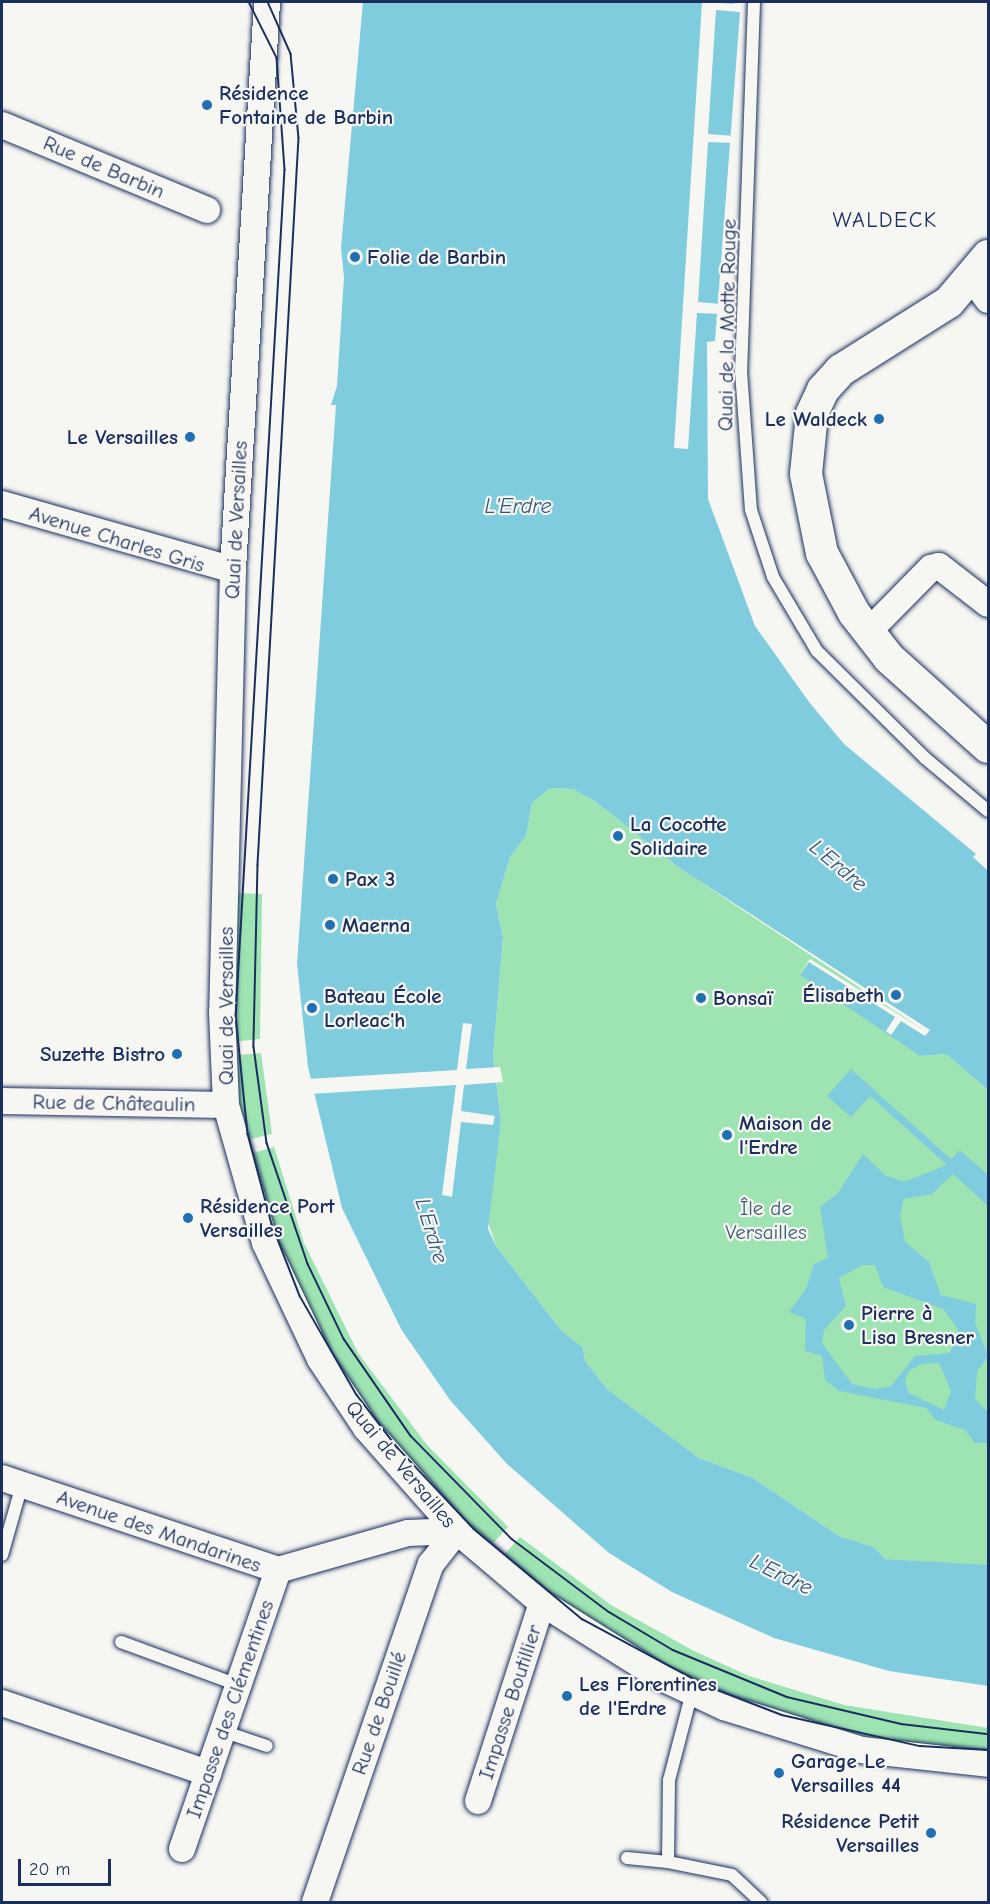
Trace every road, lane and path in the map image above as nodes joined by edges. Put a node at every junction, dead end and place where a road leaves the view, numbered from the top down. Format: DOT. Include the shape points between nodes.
graph roads {
  1 [pos="754,2"];
  2 [pos="265,5"];
  3 [pos="2,125"];
  4 [pos="207,210"];
  5 [pos="983,279"];
  6 [pos="2,504"];
  7 [pos="233,570"];
  8 [pos="988,604"];
  9 [pos="868,632"];
  10 [pos="988,747"];
  11 [pos="988,811"];
  12 [pos="2,1101"];
  13 [pos="226,1104"];
  14 [pos="12,1481"];
  15 [pos="457,1531"];
  16 [pos="2,1555"];
  17 [pos="278,1570"];
  18 [pos="542,1603"];
  19 [pos="121,1642"];
  20 [pos="238,1685"];
  21 [pos="692,1692"];
  22 [pos="2,1703"];
  23 [pos="222,1731"];
  24 [pos="267,1746"];
  25 [pos="988,1764"];
  26 [pos="208,1773"];
  27 [pos="478,1801"];
  28 [pos="182,1849"];
  29 [pos="627,1858"];
  30 [pos="668,1862"];
  31 [pos="315,1902"];
  32 [pos="761,1902"];
  1 -- 11 [label="lane, Quai de la Motte Rouge" via="741,371 751,510 773,577 817,651 925,758"];
  2 -- 7 [label="street, Quai de Versailles"];
  3 -- 4 [label="street, Rue de Barbin"];
  5 -- 9 [label="street" via="841,370 812,414 806,474 822,553"];
  6 -- 7 [label="street, Avenue Charles Gris"];
  7 -- 13 [label="street, Quai de Versailles" via="222,1012"];
  8 -- 9 [label="street" via="939,566 931,568"];
  9 -- 10 [label="street" via="889,658"];
  12 -- 13 [label="street, Rue de Châteaulin"];
  13 -- 15 [label="street, Quai de Versailles" via="265,1243 320,1359 366,1428"];
  14 -- 16 [label="lane"];
  14 -- 17 [label="street, Avenue des Mandarines"];
  15 -- 17 [label="street, Avenue des Mandarines" via="408,1533"];
  15 -- 18 [label="street, Quai de Versailles"];
  15 -- 31 [label="street, Rue de Bouillé" via="430,1564"];
  17 -- 20 [label="street, Impasse des Clémentines"];
  18 -- 21 [label="street, Quai de Versailles"];
  18 -- 27 [label="street, Impasse Boutillier"];
  19 -- 20 [label="lane"];
  20 -- 23 [label="street, Impasse des Clémentines"];
  21 -- 25 [label="street, Quai de Versailles" via="797,1733 862,1750"];
  21 -- 30 [label="lane" via="669,1780"];
  22 -- 26 [label="street"];
  23 -- 24 [label="lane"];
  23 -- 26 [label="street, Impasse des Clémentines"];
  26 -- 28 [label="street, Impasse des Clémentines"];
  29 -- 30 [label="lane"];
  30 -- 32 [label="lane" via="732,1875"];
}
